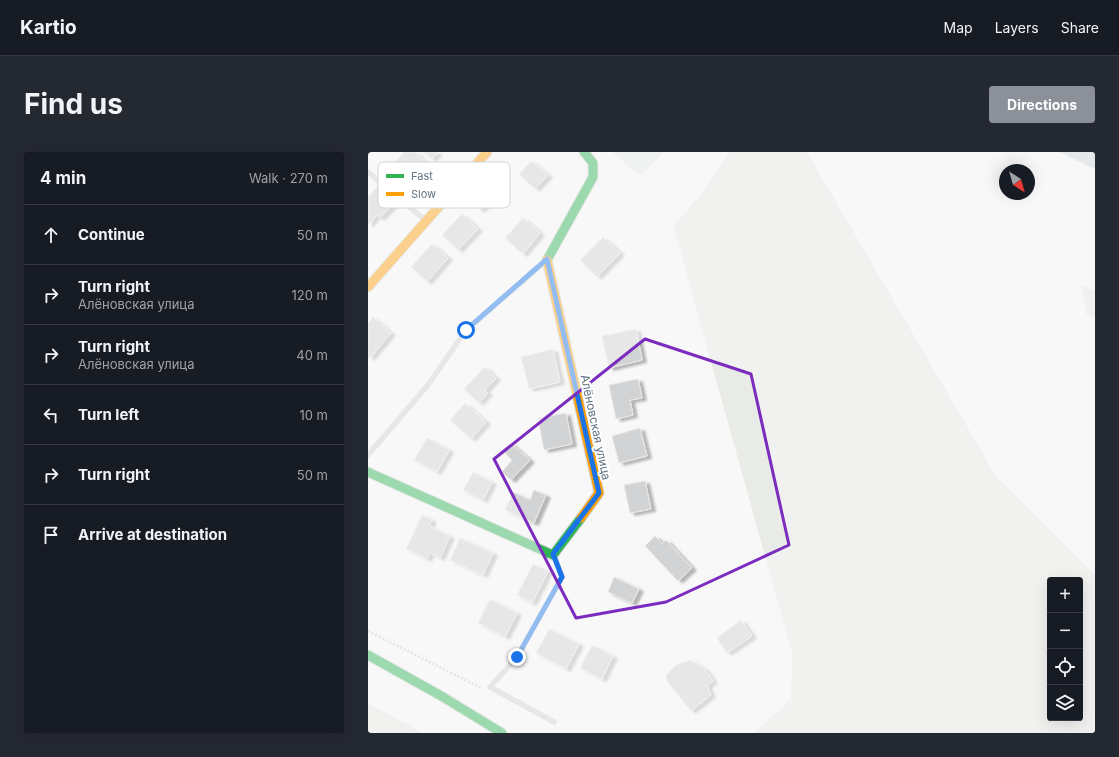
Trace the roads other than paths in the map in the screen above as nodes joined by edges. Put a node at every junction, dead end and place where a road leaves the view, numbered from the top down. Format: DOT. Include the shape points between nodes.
graph roads {
  1 [pos="487,152"];
  2 [pos="584,152"];
  3 [pos="478,162"];
  4 [pos="368,172"];
  5 [pos="378,180"];
  6 [pos="411,208"];
  7 [pos="437,208"];
  8 [pos="426,221"];
  9 [pos="547,259"];
  10 [pos="368,287"];
  11 [pos="368,455"];
  12 [pos="368,472"];
  13 [pos="553,554"];
  14 [pos="368,655"];
  15 [pos="554,722"];
  16 [pos="502,733"];
  1 -- 3 [label="street"];
  2 -- 9 [label="street" via="593,163 593,177"];
  4 -- 5 [label="lane"];
  6 -- 8 [label="lane"];
  7 -- 8 [label="street"];
  8 -- 10 [label="street"];
  9 -- 11 [label="lane" via="466,330 428,385"];
  9 -- 13 [label="street, Алёновская улица" via="599,493"];
  12 -- 13 [label="street"];
  13 -- 15 [label="lane" via="562,577 517,657 490,687"];
  14 -- 16 [label="street"];
}
